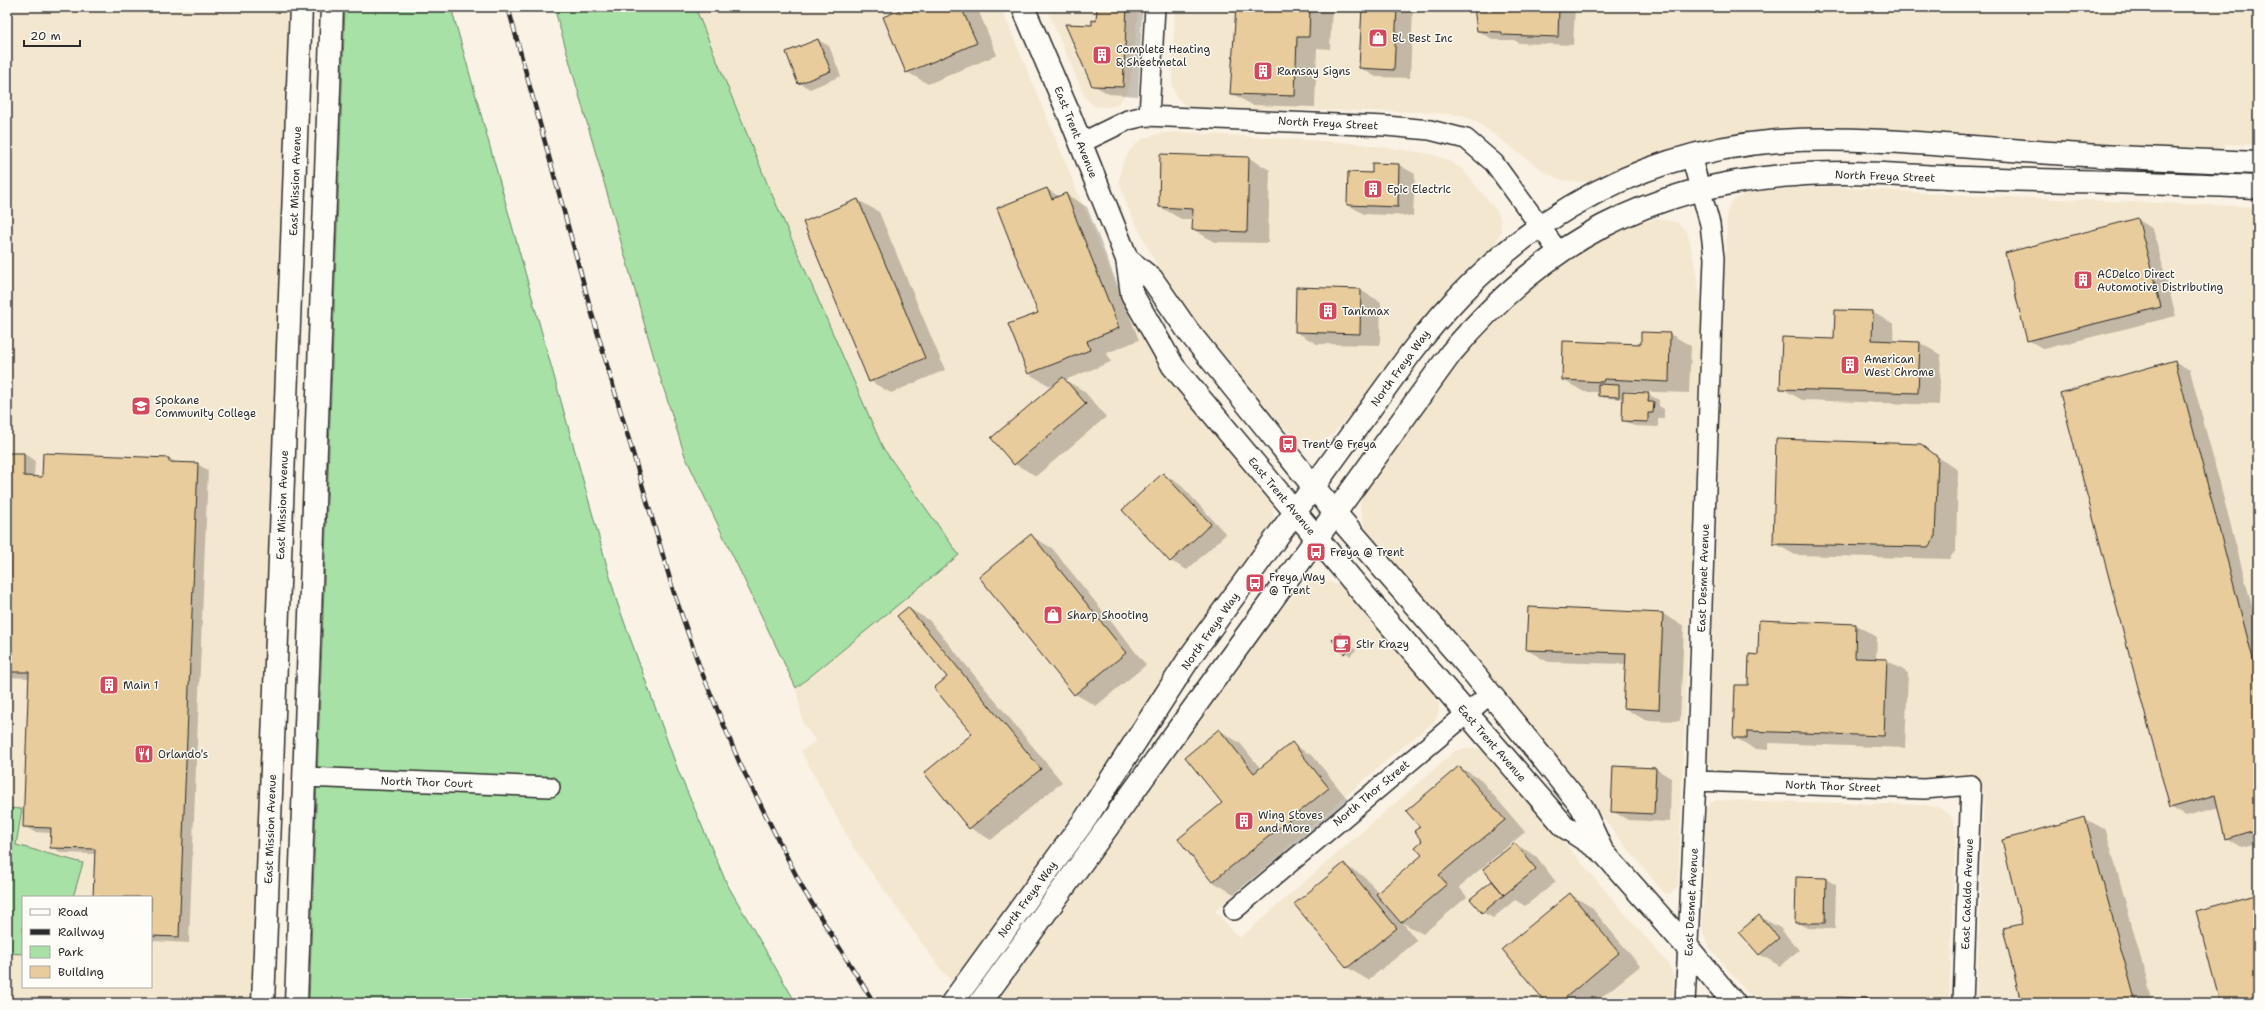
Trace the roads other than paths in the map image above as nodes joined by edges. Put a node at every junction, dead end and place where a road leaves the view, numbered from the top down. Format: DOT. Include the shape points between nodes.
graph roads {
  1 [pos="301,7"];
  2 [pos="332,7"];
  3 [pos="1023,7"];
  4 [pos="1155,7"];
  5 [pos="1149,116"];
  6 [pos="1081,143"];
  7 [pos="1691,156"];
  8 [pos="2250,162"];
  9 [pos="2253,186"];
  10 [pos="1700,189"];
  11 [pos="1539,226"];
  12 [pos="1558,251"];
  13 [pos="1127,259"];
  14 [pos="1314,485"];
  15 [pos="1295,512"];
  16 [pos="1335,513"];
  17 [pos="1317,539"];
  18 [pos="1192,654"];
  19 [pos="1490,694"];
  20 [pos="1467,714"];
  21 [pos="304,777"];
  22 [pos="1696,781"];
  23 [pos="1140,782"];
  24 [pos="1971,785"];
  25 [pos="550,787"];
  26 [pos="1602,852"];
  27 [pos="1234,910"];
  28 [pos="1689,949"];
  29 [pos="263,1003"];
  30 [pos="296,1003"];
  31 [pos="952,1003"];
  32 [pos="980,1003"];
  33 [pos="1685,1003"];
  34 [pos="1734,1003"];
  35 [pos="1963,1003"];
  1 -- 29 [label="main road, East Mission Avenue"];
  2 -- 21 [label="main road"];
  3 -- 6 [label="main road, East Trent Avenue"];
  4 -- 5 [label="street"];
  5 -- 6 [label="street, North Freya Street" via="1128,120"];
  5 -- 11 [label="street, North Freya Street" via="1386,126 1430,130 1466,139 1494,162"];
  6 -- 13 [label="main road, East Trent Avenue"];
  7 -- 8 [label="main road" via="1726,148 1777,142 1839,140 1916,142 2082,156"];
  7 -- 10 [label="street, East Desmet Avenue"];
  7 -- 11 [label="main road" via="1649,169 1607,187"];
  9 -- 10 [label="main road, North Freya Street" via="1833,174 1760,178"];
  10 -- 12 [label="main road, North Freya Street" via="1631,212"];
  10 -- 22 [label="street, East Desmet Avenue" via="1710,224 1714,258"];
  11 -- 12 [label="street, North Freya Street"];
  11 -- 14 [label="main road, North Freya Way" via="1488,265 1439,316"];
  12 -- 16 [label="main road, North Freya Way" via="1527,275 1473,327 1415,401"];
  13 -- 14 [label="main road, East Trent Avenue" via="1152,279 1188,332"];
  13 -- 15 [label="main road, East Trent Avenue" via="1132,294 1172,366"];
  14 -- 15 [label="main road, North Freya Way"];
  14 -- 16 [label="main road, East Trent Avenue"];
  15 -- 17 [label="main road, East Trent Avenue"];
  15 -- 18 [label="main road, North Freya Way"];
  16 -- 17 [label="main road, North Freya Way"];
  16 -- 19 [label="main road, East Trent Avenue"];
  17 -- 20 [label="main road, East Trent Avenue"];
  17 -- 23 [label="main road, North Freya Way"];
  18 -- 23 [label="main road" via="1197,662 1197,673 1159,734"];
  18 -- 31 [label="main road, North Freya Way" via="1086,818"];
  19 -- 20 [label="street, North Thor Street"];
  19 -- 26 [label="main road, East Trent Avenue" via="1582,807"];
  20 -- 26 [label="main road, East Trent Avenue" via="1565,827"];
  20 -- 27 [label="street, North Thor Street"];
  21 -- 25 [label="street, North Thor Court"];
  21 -- 30 [label="main road"];
  22 -- 24 [label="street, North Thor Street" via="1924,790"];
  22 -- 28 [label="street, East Desmet Avenue"];
  23 -- 32 [label="main road, North Freya Way"];
  24 -- 35 [label="street, East Cataldo Avenue"];
  26 -- 28 [label="main road, East Trent Avenue"];
  28 -- 33 [label="street, East Desmet Avenue"];
  28 -- 34 [label="main road, East Trent Avenue"];
}
